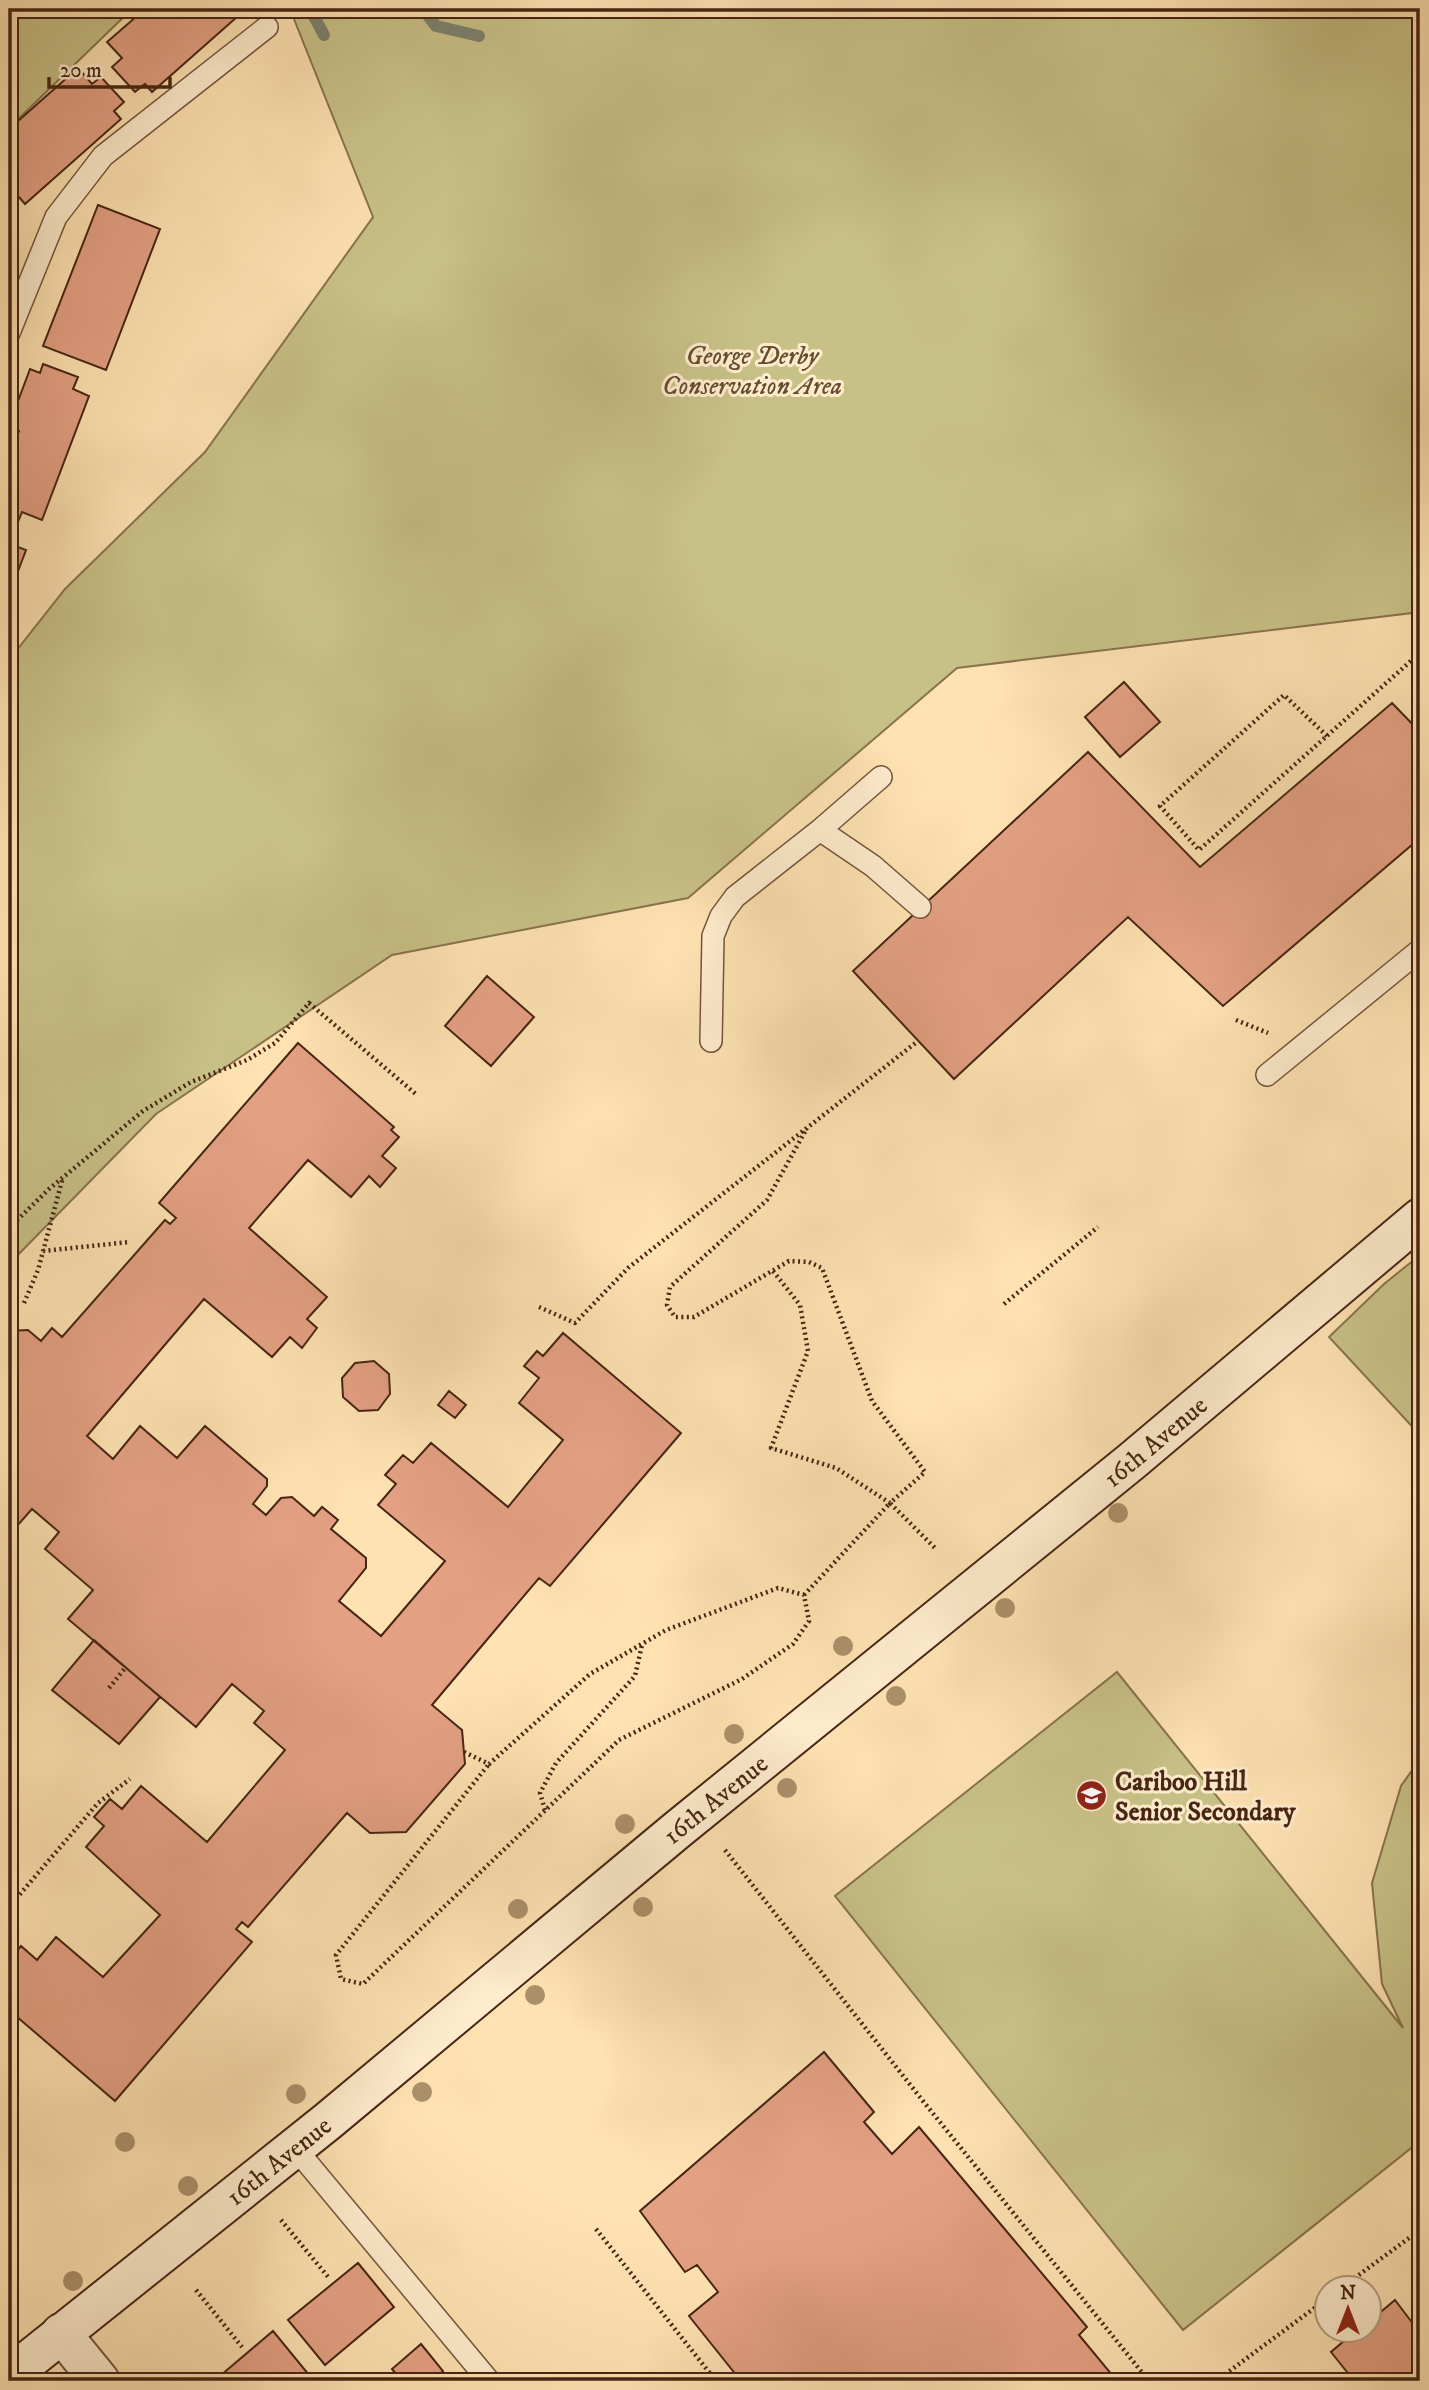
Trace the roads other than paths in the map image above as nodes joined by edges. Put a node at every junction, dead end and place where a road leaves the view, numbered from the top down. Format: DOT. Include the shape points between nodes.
graph roads {
  1 [pos="267,27"];
  2 [pos="9,333"];
  3 [pos="881,776"];
  4 [pos="820,830"];
  5 [pos="920,907"];
  6 [pos="1420,950"];
  7 [pos="711,1041"];
  8 [pos="1267,1075"];
  9 [pos="1420,1218"];
  10 [pos="295,2148"];
  11 [pos="61,2333"];
  12 [pos="9,2376"];
  13 [pos="100,2381"];
  14 [pos="489,2381"];
  1 -- 2 [label="lane" via="103,156 57,217"];
  3 -- 4 [label="lane"];
  4 -- 5 [label="lane" via="873,866"];
  4 -- 7 [label="lane" via="735,897 721,916 713,936"];
  6 -- 8 [label="lane"];
  9 -- 10 [label="street, 16th Avenue" via="1132,1461"];
  10 -- 11 [label="street, 16th Avenue"];
  10 -- 14 [label="lane"];
  11 -- 12 [label="street, 16th Avenue"];
  11 -- 13 [label="street"];
}
